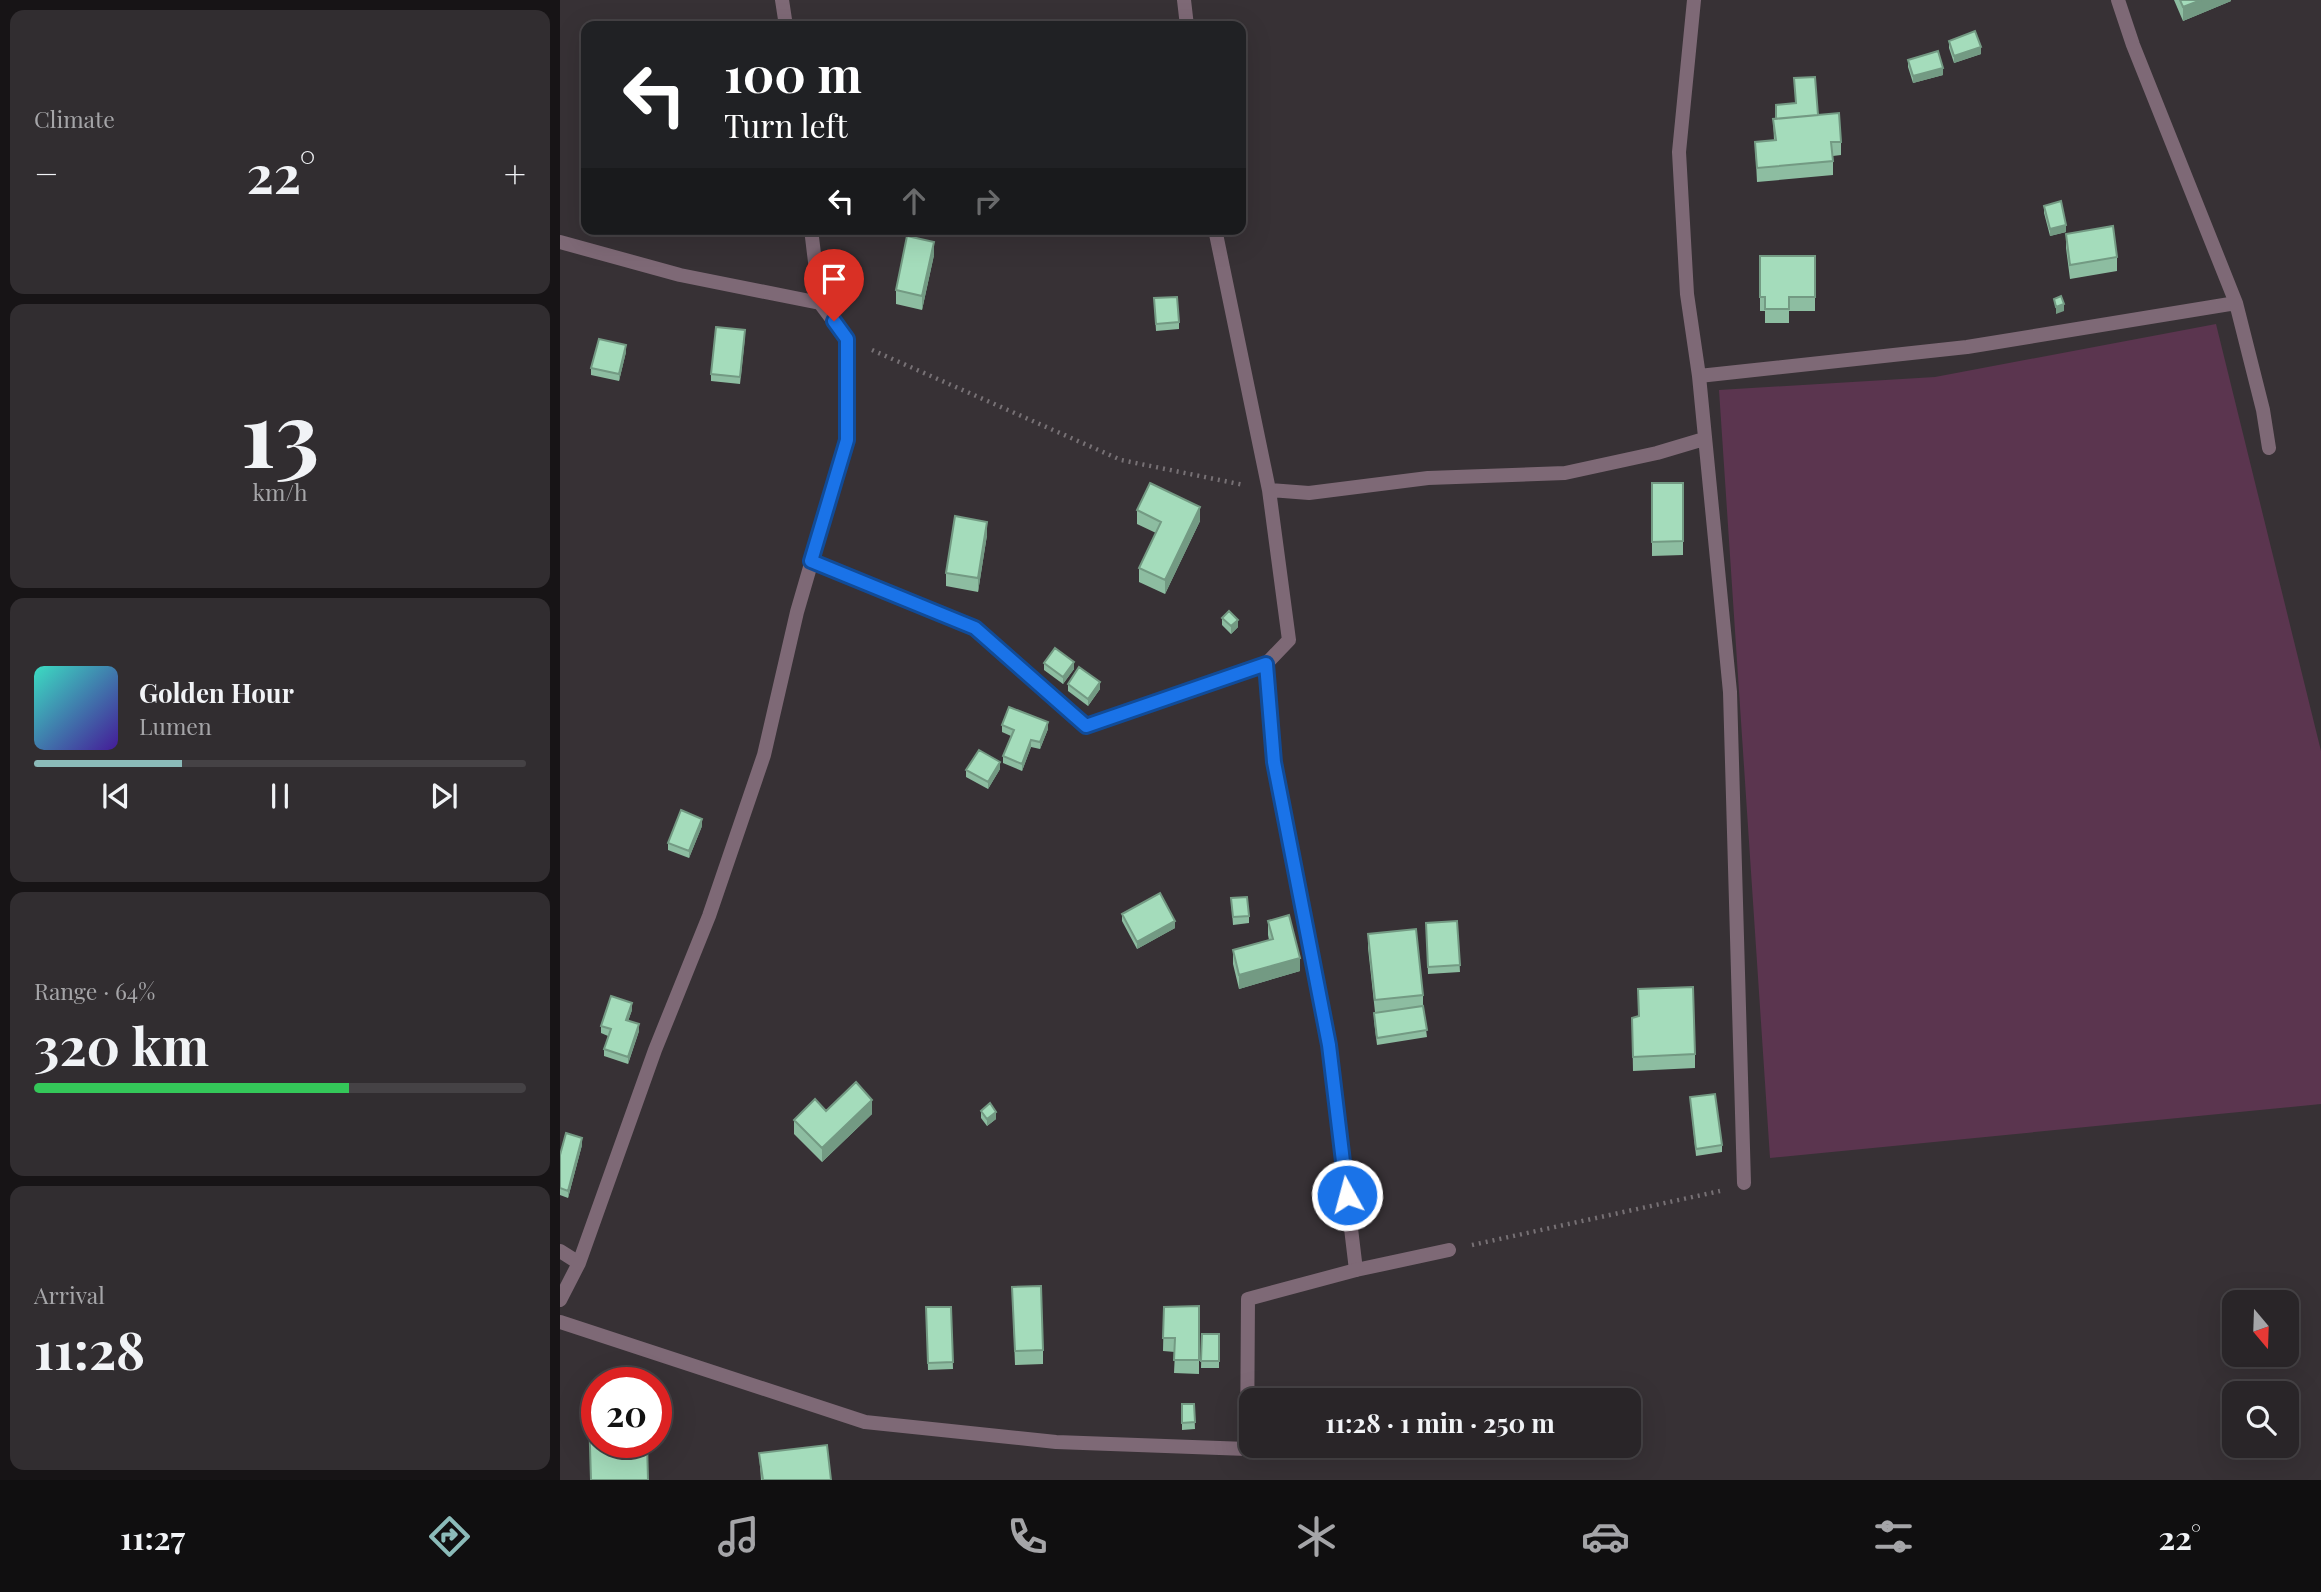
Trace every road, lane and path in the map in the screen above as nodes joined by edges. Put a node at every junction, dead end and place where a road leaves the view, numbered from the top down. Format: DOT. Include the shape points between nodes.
graph roads {
  1 [pos="782,0"];
  2 [pos="1184,0"];
  3 [pos="1694,0"];
  4 [pos="2118,0"];
  5 [pos="785,21"];
  6 [pos="1186,21"];
  7 [pos="812,235"];
  8 [pos="1216,235"];
  9 [pos="560,242"];
  10 [pos="820,303"];
  11 [pos="2236,303"];
  12 [pos="847,339"];
  13 [pos="1699,376"];
  14 [pos="1704,439"];
  15 [pos="2269,448"];
  16 [pos="1269,490"];
  17 [pos="811,561"];
  18 [pos="1266,664"];
  19 [pos="1744,1183"];
  20 [pos="1449,1250"];
  21 [pos="560,1251"];
  22 [pos="579,1263"];
  23 [pos="1356,1270"];
  24 [pos="560,1300"];
  25 [pos="560,1322"];
  1 -- 5 [label="street"];
  2 -- 6 [label="street"];
  3 -- 13 [label="street" via="1679,152 1687,295"];
  4 -- 11 [label="street"];
  7 -- 10 [label="street"];
  8 -- 16 [label="street"];
  9 -- 10 [label="street" via="680,275"];
  10 -- 12 [label="street"];
  11 -- 13 [label="street" via="1967,347"];
  11 -- 15 [label="street"];
  12 -- 16 [label="path" via="1121,460"];
  12 -- 17 [label="street" via="847,440"];
  13 -- 14 [label="street"];
  14 -- 16 [label="street" via="1565,472 1428,478 1309,493"];
  14 -- 19 [label="street" via="1730,692"];
  16 -- 18 [label="street" via="1289,640"];
  17 -- 18 [label="street" via="975,628 1086,726"];
  17 -- 22 [label="street" via="764,755"];
  18 -- 23 [label="street" via="1274,762 1329,1045"];
  19 -- 20 [label="path"];
  20 -- 23 [label="street"];
  21 -- 22 [label="street"];
  22 -- 24 [label="street"];
  23 -- 25 [label="street" via="1248,1299 1247,1449 1056,1442 865,1422"];
}
